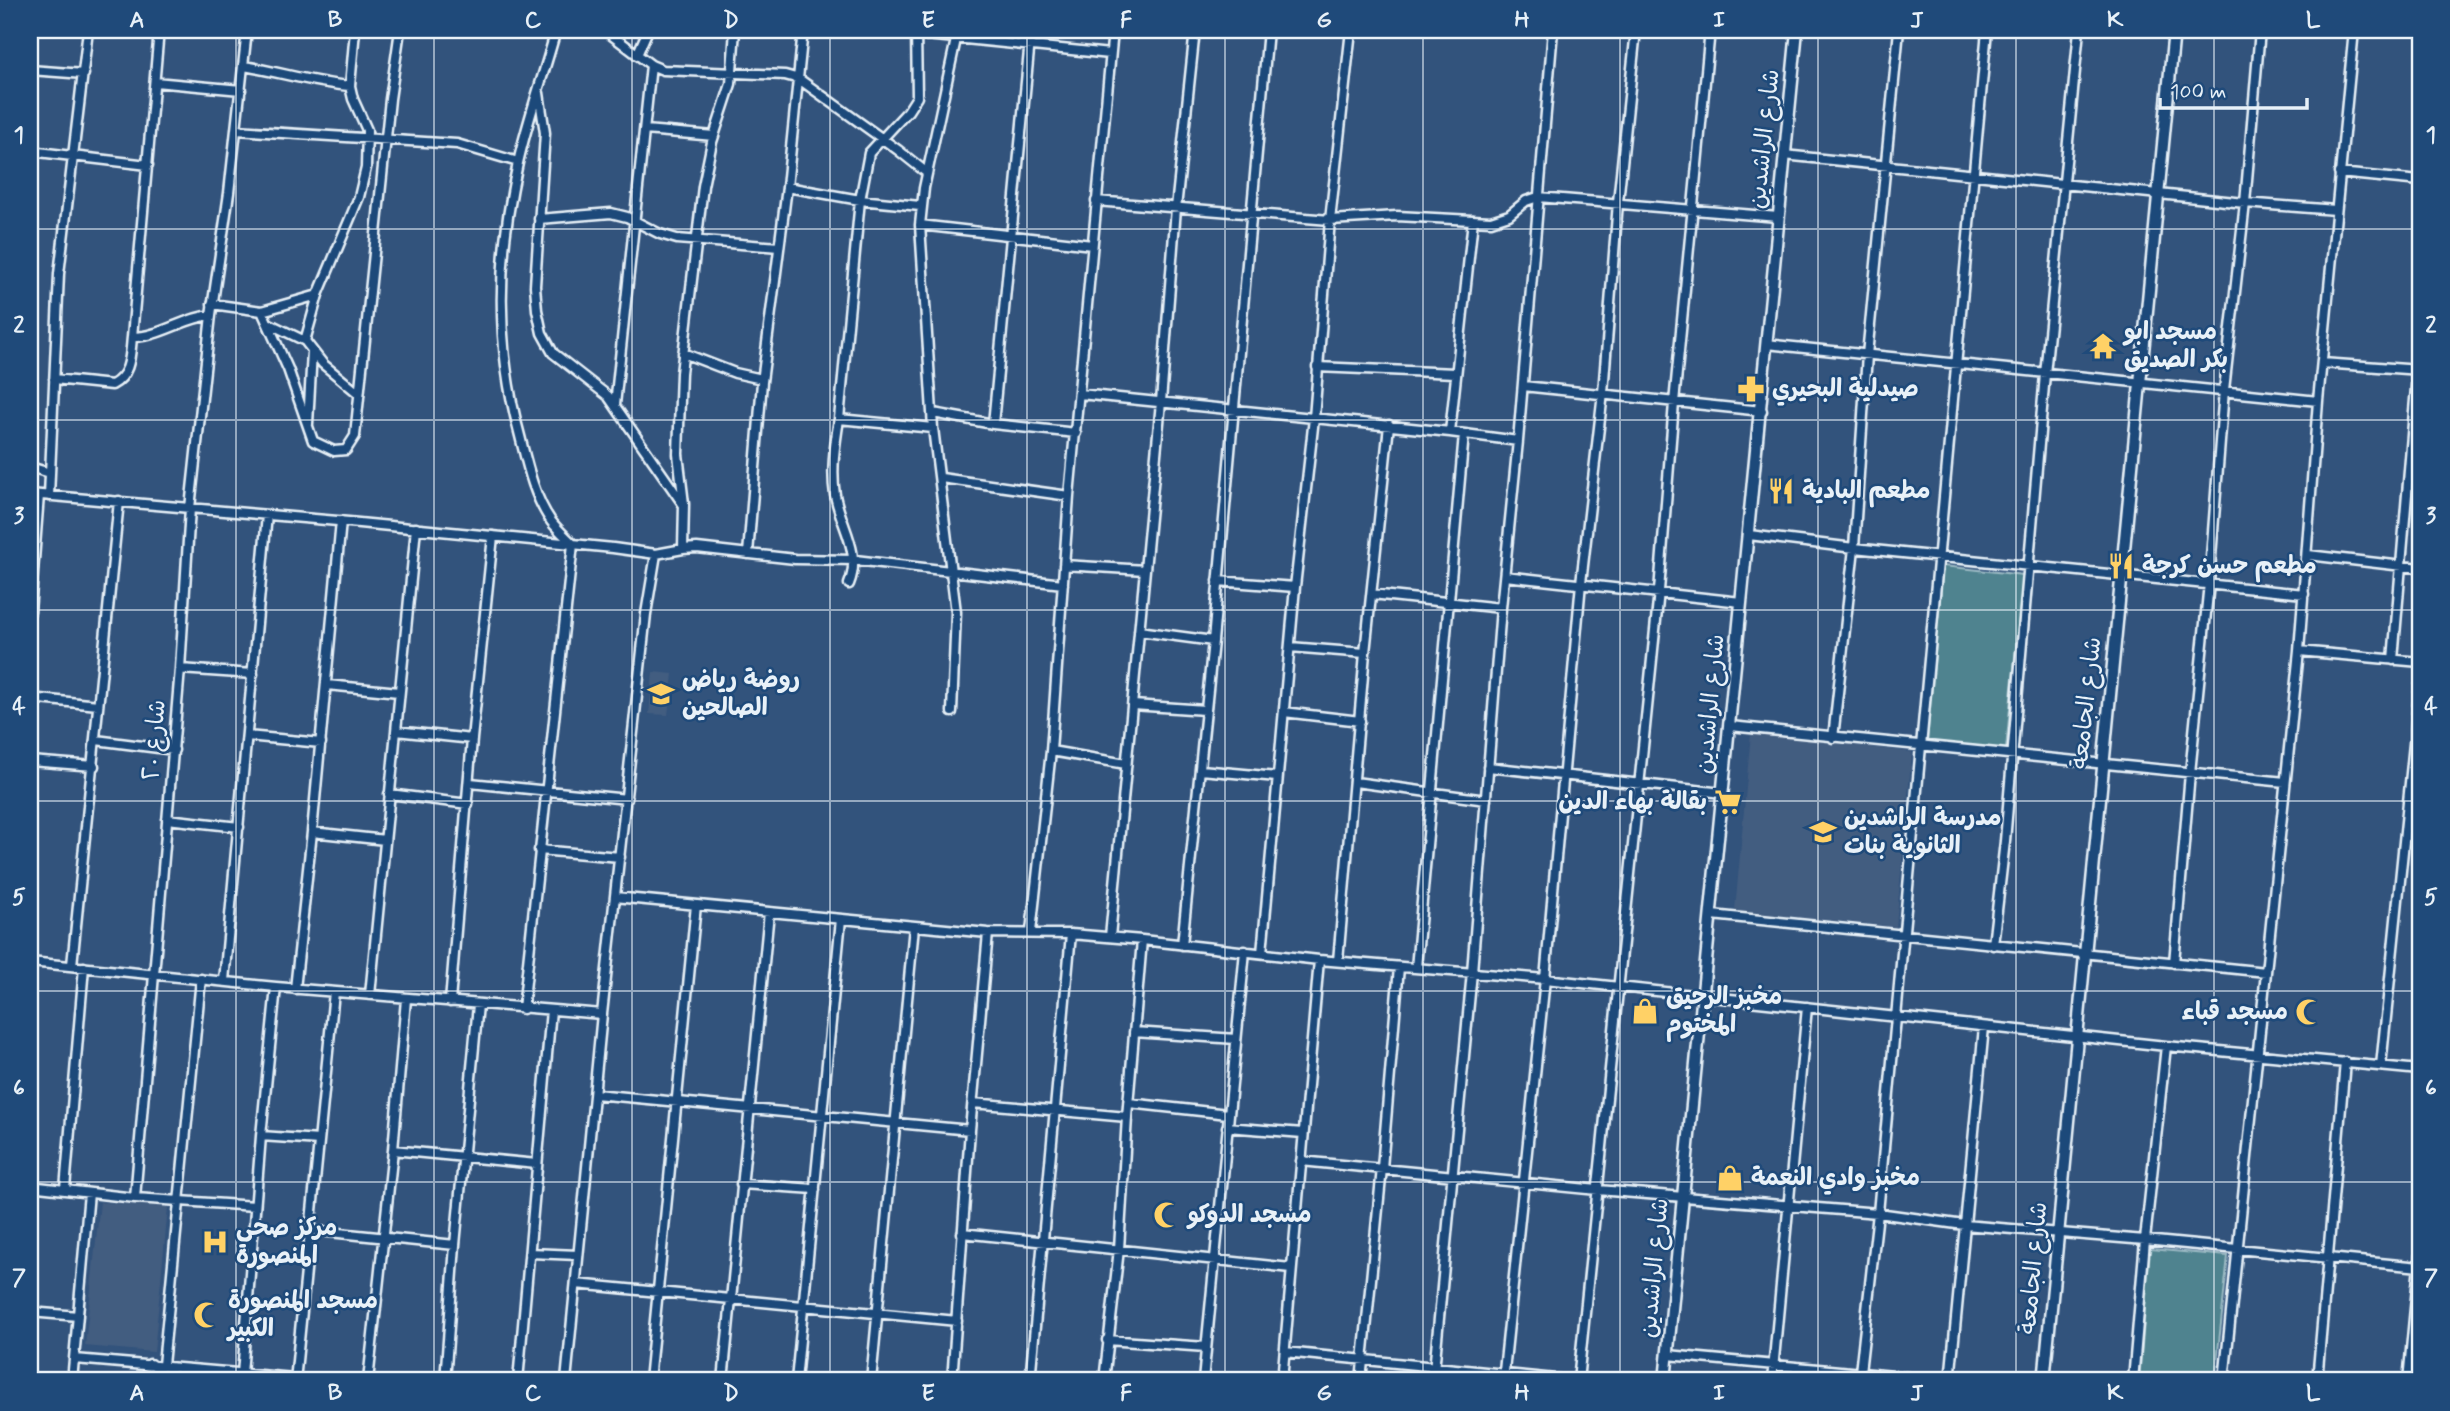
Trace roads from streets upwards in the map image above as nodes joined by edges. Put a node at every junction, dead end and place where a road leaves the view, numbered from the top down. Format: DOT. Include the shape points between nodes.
graph roads {
  1 [pos="88,30"];
  2 [pos="159,30"];
  3 [pos="247,30"];
  4 [pos="355,30"];
  5 [pos="400,30"];
  6 [pos="555,30"];
  7 [pos="605,30"];
  8 [pos="648,30"];
  9 [pos="735,30"];
  10 [pos="803,30"];
  11 [pos="1031,30"];
  12 [pos="1113,30"];
  13 [pos="1195,30"];
  14 [pos="1268,30"];
  15 [pos="1351,30"];
  16 [pos="1553,30"];
  17 [pos="1636,30"];
  18 [pos="1710,30"];
  19 [pos="1797,30"];
  20 [pos="1899,30"];
  21 [pos="1987,30"];
  22 [pos="2079,30"];
  23 [pos="2174,30"];
  24 [pos="2260,30"];
  25 [pos="2354,30"];
  26 [pos="916,32"];
  27 [pos="958,33"];
  28 [pos="1029,45"];
  29 [pos="1110,54"];
  30 [pos="636,55"];
  31 [pos="651,65"];
  32 [pos="244,66"];
  33 [pos="30,70"];
  34 [pos="733,73"];
  35 [pos="83,74"];
  36 [pos="799,79"];
  37 [pos="155,82"];
  38 [pos="350,86"];
  39 [pos="241,90"];
  40 [pos="539,93"];
  41 [pos="236,130"];
  42 [pos="645,130"];
  43 [pos="714,136"];
  44 [pos="367,138"];
  45 [pos="386,139"];
  46 [pos="883,139"];
  47 [pos="30,151"];
  48 [pos="1784,155"];
  49 [pos="74,156"];
  50 [pos="518,162"];
  51 [pos="1885,164"];
  52 [pos="148,165"];
  53 [pos="927,173"];
  54 [pos="1972,173"];
  55 [pos="2339,173"];
  56 [pos="2420,181"];
  57 [pos="2063,183"];
  58 [pos="787,187"];
  59 [pos="2157,193"];
  60 [pos="1538,197"];
  61 [pos="860,200"];
  62 [pos="1096,201"];
  63 [pos="1618,202"];
  64 [pos="2245,203"];
  65 [pos="920,206"];
  66 [pos="1176,208"];
  67 [pos="1692,209"];
  68 [pos="2336,210"];
  69 [pos="1250,214"];
  70 [pos="1778,217"];
  71 [pos="539,219"];
  72 [pos="635,220"];
  73 [pos="1331,220"];
  74 [pos="1473,220"];
  75 [pos="920,225"];
  76 [pos="1010,235"];
  77 [pos="698,241"];
  78 [pos="1092,245"];
  79 [pos="779,247"];
  80 [pos="317,295"];
  81 [pos="212,304"];
  82 [pos="262,311"];
  83 [pos="211,315"];
  84 [pos="268,323"];
  85 [pos="132,337"];
  86 [pos="2420,340"];
  87 [pos="305,341"];
  88 [pos="1766,344"];
  89 [pos="312,351"];
  90 [pos="683,353"];
  91 [pos="1867,355"];
  92 [pos="2322,363"];
  93 [pos="1956,364"];
  94 [pos="1317,367"];
  95 [pos="2419,370"];
  96 [pos="1455,373"];
  97 [pos="2045,374"];
  98 [pos="54,379"];
  99 [pos="762,379"];
  100 [pos="2140,382"];
  101 [pos="1523,386"];
  102 [pos="2224,390"];
  103 [pos="358,393"];
  104 [pos="1603,393"];
  105 [pos="1080,394"];
  106 [pos="2318,401"];
  107 [pos="1161,402"];
  108 [pos="1674,402"];
  109 [pos="615,405"];
  110 [pos="1234,411"];
  111 [pos="1762,411"];
  112 [pos="933,413"];
  113 [pos="1314,418"];
  114 [pos="839,419"];
  115 [pos="993,424"];
  116 [pos="1389,425"];
  117 [pos="308,426"];
  118 [pos="933,428"];
  119 [pos="1450,432"];
  120 [pos="1076,433"];
  121 [pos="1464,434"];
  122 [pos="1518,441"];
  123 [pos="30,467"];
  124 [pos="50,473"];
  125 [pos="941,478"];
  126 [pos="34,494"];
  127 [pos="49,496"];
  128 [pos="1069,496"];
  129 [pos="119,501"];
  130 [pos="684,504"];
  131 [pos="190,508"];
  132 [pos="267,514"];
  133 [pos="341,521"];
  134 [pos="416,528"];
  135 [pos="1749,535"];
  136 [pos="493,536"];
  137 [pos="573,544"];
  138 [pos="1854,548"];
  139 [pos="683,549"];
  140 [pos="656,554"];
  141 [pos="748,554"];
  142 [pos="2308,555"];
  143 [pos="1938,557"];
  144 [pos="855,561"];
  145 [pos="1064,565"];
  146 [pos="2029,565"];
  147 [pos="2402,565"];
  148 [pos="2420,568"];
  149 [pos="1145,570"];
  150 [pos="952,571"];
  151 [pos="2121,574"];
  152 [pos="1505,576"];
  153 [pos="1218,581"];
  154 [pos="1581,583"];
  155 [pos="2209,583"];
  156 [pos="849,584"];
  157 [pos="1063,584"];
  158 [pos="1295,587"];
  159 [pos="1659,591"];
  160 [pos="1372,594"];
  161 [pos="2304,594"];
  162 [pos="1449,602"];
  163 [pos="1741,602"];
  164 [pos="1501,608"];
  165 [pos="30,612"];
  166 [pos="1139,631"];
  167 [pos="1213,641"];
  168 [pos="1290,647"];
  169 [pos="2299,651"];
  170 [pos="1365,653"];
  171 [pos="2393,660"];
  172 [pos="2420,663"];
  173 [pos="180,669"];
  174 [pos="253,674"];
  175 [pos="327,685"];
  176 [pos="2420,685"];
  177 [pos="399,692"];
  178 [pos="30,698"];
  179 [pos="98,705"];
  180 [pos="1133,705"];
  181 [pos="1205,710"];
  182 [pos="952,712"];
  183 [pos="1283,712"];
  184 [pos="1360,721"];
  185 [pos="1730,726"];
  186 [pos="396,731"];
  187 [pos="247,736"];
  188 [pos="1833,738"];
  189 [pos="472,739"];
  190 [pos="96,740"];
  191 [pos="321,743"];
  192 [pos="1920,747"];
  193 [pos="174,750"];
  194 [pos="1051,751"];
  195 [pos="2012,755"];
  196 [pos="30,761"];
  197 [pos="1126,764"];
  198 [pos="2102,765"];
  199 [pos="93,766"];
  200 [pos="1488,767"];
  201 [pos="2416,768"];
  202 [pos="1201,770"];
  203 [pos="2190,773"];
  204 [pos="1564,775"];
  205 [pos="1277,777"];
  206 [pos="1355,782"];
  207 [pos="1640,782"];
  208 [pos="2285,782"];
  209 [pos="470,783"];
  210 [pos="545,791"];
  211 [pos="1432,793"];
  212 [pos="1723,793"];
  213 [pos="389,794"];
  214 [pos="627,799"];
  215 [pos="1486,800"];
  216 [pos="468,804"];
  217 [pos="167,819"];
  218 [pos="239,827"];
  219 [pos="312,832"];
  220 [pos="385,840"];
  221 [pos="539,850"];
  222 [pos="620,857"];
  223 [pos="615,897"];
  224 [pos="696,905"];
  225 [pos="769,912"];
  226 [pos="1712,915"];
  227 [pos="841,919"];
  228 [pos="914,926"];
  229 [pos="1031,932"];
  230 [pos="988,933"];
  231 [pos="1070,934"];
  232 [pos="1903,935"];
  233 [pos="1111,937"];
  234 [pos="1142,940"];
  235 [pos="1182,945"];
  236 [pos="1993,945"];
  237 [pos="1245,951"];
  238 [pos="1262,953"];
  239 [pos="2085,954"];
  240 [pos="1319,960"];
  241 [pos="30,961"];
  242 [pos="1339,961"];
  243 [pos="2174,963"];
  244 [pos="72,965"];
  245 [pos="84,967"];
  246 [pos="1399,967"];
  247 [pos="1416,968"];
  248 [pos="1472,972"];
  249 [pos="2266,972"];
  250 [pos="155,975"];
  251 [pos="201,979"];
  252 [pos="1545,979"];
  253 [pos="224,981"];
  254 [pos="276,987"];
  255 [pos="1620,988"];
  256 [pos="295,989"];
  257 [pos="334,992"];
  258 [pos="370,995"];
  259 [pos="1703,998"];
  260 [pos="406,999"];
  261 [pos="450,1002"];
  262 [pos="478,1005"];
  263 [pos="1807,1007"];
  264 [pos="523,1009"];
  265 [pos="551,1010"];
  266 [pos="602,1014"];
  267 [pos="1895,1016"];
  268 [pos="1984,1027"];
  269 [pos="1134,1032"];
  270 [pos="2077,1036"];
  271 [pos="1236,1039"];
  272 [pos="2166,1046"];
  273 [pos="2257,1053"];
  274 [pos="2345,1062"];
  275 [pos="2381,1066"];
  276 [pos="2420,1070"];
  277 [pos="595,1094"];
  278 [pos="676,1101"];
  279 [pos="973,1102"];
  280 [pos="1129,1103"];
  281 [pos="749,1108"];
  282 [pos="1054,1110"];
  283 [pos="1228,1114"];
  284 [pos="823,1116"];
  285 [pos="1127,1117"];
  286 [pos="895,1123"];
  287 [pos="1227,1127"];
  288 [pos="970,1130"];
  289 [pos="1303,1133"];
  290 [pos="261,1136"];
  291 [pos="319,1140"];
  292 [pos="393,1150"];
  293 [pos="464,1156"];
  294 [pos="1301,1161"];
  295 [pos="537,1164"];
  296 [pos="1382,1168"];
  297 [pos="1453,1177"];
  298 [pos="1523,1182"];
  299 [pos="741,1184"];
  300 [pos="30,1186"];
  301 [pos="65,1189"];
  302 [pos="815,1189"];
  303 [pos="1598,1190"];
  304 [pos="89,1192"];
  305 [pos="135,1198"];
  306 [pos="1682,1198"];
  307 [pos="180,1201"];
  308 [pos="1787,1205"];
  309 [pos="255,1206"];
  310 [pos="1878,1213"];
  311 [pos="1964,1225"];
  312 [pos="310,1230"];
  313 [pos="962,1233"];
  314 [pos="2058,1233"];
  315 [pos="384,1238"];
  316 [pos="2145,1240"];
  317 [pos="1043,1241"];
  318 [pos="455,1245"];
  319 [pos="1119,1249"];
  320 [pos="2238,1250"];
  321 [pos="530,1253"];
  322 [pos="578,1255"];
  323 [pos="2420,1255"];
  324 [pos="2327,1257"];
  325 [pos="1215,1259"];
  326 [pos="2420,1267"];
  327 [pos="1291,1268"];
  328 [pos="576,1284"];
  329 [pos="657,1292"];
  330 [pos="731,1298"];
  331 [pos="803,1306"];
  332 [pos="30,1312"];
  333 [pos="877,1313"];
  334 [pos="78,1316"];
  335 [pos="957,1321"];
  336 [pos="1107,1340"];
  337 [pos="1206,1347"];
  338 [pos="1285,1352"];
  339 [pos="1668,1355"];
  340 [pos="75,1359"];
  341 [pos="1363,1361"];
  342 [pos="150,1364"];
  343 [pos="1774,1364"];
  344 [pos="163,1365"];
  345 [pos="1434,1366"];
  346 [pos="243,1374"];
  347 [pos="221,1376"];
  348 [pos="1859,1377"];
  349 [pos="1503,1378"];
  350 [pos="295,1380"];
  351 [pos="72,1381"];
  352 [pos="148,1381"];
  353 [pos="329,1381"];
  354 [pos="368,1381"];
  355 [pos="445,1381"];
  356 [pos="518,1381"];
  357 [pos="566,1381"];
  358 [pos="649,1381"];
  359 [pos="723,1381"];
  360 [pos="796,1381"];
  361 [pos="871,1381"];
  362 [pos="952,1381"];
  363 [pos="1030,1381"];
  364 [pos="1104,1381"];
  365 [pos="1203,1381"];
  366 [pos="1282,1381"];
  367 [pos="1361,1381"];
  368 [pos="1433,1381"];
  369 [pos="1577,1381"];
  370 [pos="1665,1381"];
  371 [pos="1772,1381"];
  372 [pos="1949,1381"];
  373 [pos="2044,1381"];
  374 [pos="2133,1381"];
  375 [pos="2224,1381"];
  376 [pos="2317,1381"];
  377 [pos="2408,1381"];
  1 -- 35 [label="street"];
  2 -- 37 [label="street"];
  3 -- 32 [label="street, شارع ٢٠"];
  4 -- 38 [label="street"];
  5 -- 45 [label="street"];
  6 -- 40 [label="street"];
  7 -- 30 [label="street"];
  8 -- 30 [label="street"];
  9 -- 34 [label="street"];
  10 -- 36 [label="street"];
  11 -- 28 [label="street"];
  12 -- 29 [label="street"];
  13 -- 66 [label="street"];
  14 -- 69 [label="street"];
  15 -- 73 [label="street"];
  16 -- 60 [label="street"];
  17 -- 63 [label="street"];
  18 -- 67 [label="street"];
  19 -- 48 [label="street, شارع الراشدين"];
  20 -- 51 [label="street"];
  21 -- 54 [label="street"];
  22 -- 57 [label="street"];
  23 -- 59 [label="street, شارع الجامعة"];
  24 -- 64 [label="street"];
  25 -- 55 [label="street"];
  26 -- 27 [label="street"];
  26 -- 46 [label="street" via="917,97"];
  27 -- 28 [label="street"];
  27 -- 53 [label="street"];
  28 -- 29 [label="street"];
  28 -- 76 [label="street"];
  29 -- 62 [label="street"];
  30 -- 31 [label="street"];
  31 -- 34 [label="street" via="663,70"];
  31 -- 42 [label="street"];
  32 -- 38 [label="street"];
  32 -- 39 [label="street, شارع ٢٠"];
  33 -- 35 [label="street"];
  34 -- 36 [label="street"];
  34 -- 43 [label="street"];
  35 -- 49 [label="street"];
  36 -- 46 [label="street"];
  36 -- 58 [label="street"];
  37 -- 39 [label="street"];
  37 -- 52 [label="street"];
  38 -- 44 [label="street"];
  39 -- 41 [label="street, شارع ٢٠"];
  40 -- 50 [label="street"];
  40 -- 71 [label="street" via="545,133"];
  41 -- 44 [label="street"];
  41 -- 81 [label="street, شارع ٢٠"];
  42 -- 43 [label="street"];
  42 -- 72 [label="street"];
  43 -- 77 [label="street"];
  44 -- 45 [label="street"];
  44 -- 80 [label="street" via="359,197"];
  45 -- 50 [label="street" via="464,145"];
  45 -- 103 [label="street"];
  46 -- 53 [label="street"];
  46 -- 61 [label="street" via="867,157"];
  47 -- 49 [label="street"];
  48 -- 51 [label="street"];
  48 -- 70 [label="street, شارع الراشدين"];
  49 -- 52 [label="street"];
  49 -- 98 [label="street" via="59,274"];
  50 -- 137 [label="street" via="502,272 506,374 537,492 551,520"];
  51 -- 54 [label="street"];
  51 -- 91 [label="street"];
  52 -- 85 [label="street"];
  53 -- 65 [label="street"];
  54 -- 57 [label="street"];
  54 -- 93 [label="street"];
  55 -- 56 [label="street"];
  55 -- 68 [label="street"];
  57 -- 59 [label="street"];
  57 -- 97 [label="street"];
  58 -- 61 [label="street"];
  58 -- 79 [label="street"];
  59 -- 64 [label="street"];
  59 -- 100 [label="street, شارع الجامعة"];
  60 -- 63 [label="street"];
  60 -- 74 [label="street" via="1501,218"];
  60 -- 101 [label="street"];
  61 -- 65 [label="street"];
  61 -- 114 [label="street"];
  62 -- 66 [label="street"];
  62 -- 78 [label="street"];
  63 -- 67 [label="street"];
  63 -- 104 [label="street"];
  64 -- 68 [label="street"];
  64 -- 102 [label="street"];
  65 -- 75 [label="street"];
  66 -- 69 [label="street"];
  66 -- 107 [label="street"];
  67 -- 70 [label="street"];
  67 -- 108 [label="street"];
  68 -- 92 [label="street"];
  69 -- 73 [label="street"];
  69 -- 110 [label="street"];
  70 -- 88 [label="street, شارع الراشدين"];
  71 -- 72 [label="street" via="603,213"];
  71 -- 109 [label="street" via="535,286 542,333 552,353 599,387"];
  72 -- 77 [label="street" via="668,237"];
  72 -- 109 [label="street"];
  73 -- 74 [label="street" via="1384,216"];
  73 -- 94 [label="street"];
  74 -- 96 [label="street"];
  75 -- 76 [label="street"];
  75 -- 112 [label="street"];
  76 -- 78 [label="street"];
  76 -- 115 [label="street"];
  77 -- 79 [label="street"];
  77 -- 90 [label="street"];
  78 -- 105 [label="street"];
  79 -- 99 [label="street"];
  80 -- 82 [label="street"];
  80 -- 87 [label="street"];
  81 -- 82 [label="street"];
  81 -- 83 [label="street, شارع ٢٠"];
  82 -- 84 [label="street"];
  83 -- 85 [label="street"];
  83 -- 131 [label="street, شارع ٢٠"];
  84 -- 87 [label="street"];
  84 -- 117 [label="street"];
  85 -- 98 [label="street" via="130,363 112,385"];
  86 -- 95 [label="street"];
  87 -- 89 [label="street"];
  88 -- 91 [label="street"];
  88 -- 111 [label="street, شارع الراشدين"];
  89 -- 103 [label="street"];
  89 -- 117 [label="street"];
  90 -- 99 [label="street"];
  90 -- 130 [label="street" via="678,454"];
  91 -- 93 [label="street"];
  91 -- 138 [label="street"];
  92 -- 95 [label="street"];
  92 -- 106 [label="street"];
  93 -- 97 [label="street"];
  93 -- 143 [label="street"];
  94 -- 96 [label="street"];
  94 -- 113 [label="street"];
  95 -- 147 [label="street"];
  96 -- 119 [label="street"];
  97 -- 100 [label="street"];
  97 -- 146 [label="street"];
  98 -- 124 [label="street"];
  99 -- 141 [label="street"];
  100 -- 102 [label="street"];
  100 -- 151 [label="street, شارع الجامعة"];
  101 -- 104 [label="street"];
  101 -- 122 [label="street"];
  102 -- 106 [label="street"];
  102 -- 155 [label="street"];
  103 -- 117 [label="street" via="355,436 346,450 334,451 313,441"];
  104 -- 108 [label="street"];
  104 -- 154 [label="street"];
  105 -- 107 [label="street"];
  105 -- 120 [label="street"];
  106 -- 142 [label="street"];
  107 -- 110 [label="street"];
  107 -- 149 [label="street"];
  108 -- 111 [label="street"];
  108 -- 159 [label="street"];
  109 -- 130 [label="street"];
  110 -- 113 [label="street"];
  110 -- 153 [label="street"];
  111 -- 135 [label="street, شارع الراشدين"];
  112 -- 115 [label="street"];
  112 -- 118 [label="street"];
  113 -- 116 [label="street"];
  113 -- 158 [label="street"];
  114 -- 118 [label="street"];
  114 -- 144 [label="street" via="835,492"];
  115 -- 120 [label="street"];
  116 -- 119 [label="street"];
  116 -- 160 [label="street"];
  118 -- 125 [label="street"];
  119 -- 121 [label="street"];
  120 -- 128 [label="street"];
  121 -- 122 [label="street"];
  121 -- 162 [label="street"];
  122 -- 152 [label="street"];
  123 -- 124 [label="street"];
  124 -- 127 [label="street"];
  125 -- 128 [label="street"];
  125 -- 150 [label="street"];
  126 -- 127 [label="street"];
  126 -- 165 [label="street"];
  127 -- 129 [label="street"];
  128 -- 145 [label="street"];
  129 -- 131 [label="street"];
  129 -- 179 [label="street"];
  130 -- 139 [label="street"];
  131 -- 132 [label="street"];
  131 -- 173 [label="street, شارع ٢٠"];
  132 -- 133 [label="street"];
  132 -- 174 [label="street"];
  133 -- 134 [label="street"];
  133 -- 175 [label="street"];
  134 -- 136 [label="street"];
  134 -- 177 [label="street"];
  135 -- 138 [label="street"];
  135 -- 163 [label="street, شارع الراشدين"];
  136 -- 137 [label="street"];
  136 -- 189 [label="street"];
  137 -- 140 [label="street"];
  137 -- 210 [label="street"];
  138 -- 143 [label="street"];
  138 -- 188 [label="street"];
  139 -- 140 [label="street"];
  139 -- 141 [label="street"];
  140 -- 214 [label="street"];
  141 -- 144 [label="street"];
  142 -- 147 [label="street"];
  142 -- 161 [label="street"];
  143 -- 146 [label="street"];
  143 -- 192 [label="street"];
  144 -- 150 [label="street"];
  144 -- 156 [label="street"];
  145 -- 149 [label="street"];
  145 -- 157 [label="street"];
  146 -- 151 [label="street"];
  146 -- 195 [label="street"];
  147 -- 148 [label="street"];
  147 -- 171 [label="street"];
  149 -- 166 [label="street"];
  150 -- 157 [label="street"];
  150 -- 182 [label="street" via="956,612"];
  151 -- 155 [label="street"];
  151 -- 198 [label="street, شارع الجامعة"];
  152 -- 154 [label="street"];
  152 -- 164 [label="street"];
  153 -- 158 [label="street"];
  153 -- 167 [label="street"];
  154 -- 159 [label="street"];
  154 -- 204 [label="street"];
  155 -- 161 [label="street"];
  155 -- 203 [label="street"];
  157 -- 194 [label="street"];
  158 -- 168 [label="street"];
  159 -- 163 [label="street"];
  159 -- 207 [label="street"];
  160 -- 162 [label="street"];
  160 -- 170 [label="street"];
  161 -- 169 [label="street"];
  162 -- 164 [label="street"];
  162 -- 211 [label="street"];
  163 -- 185 [label="street, شارع الراشدين"];
  164 -- 200 [label="street"];
  166 -- 167 [label="street"];
  166 -- 180 [label="street"];
  167 -- 181 [label="street"];
  168 -- 170 [label="street"];
  168 -- 183 [label="street"];
  169 -- 171 [label="street"];
  169 -- 208 [label="street"];
  170 -- 184 [label="street"];
  171 -- 172 [label="street"];
  173 -- 174 [label="street"];
  173 -- 193 [label="street, شارع ٢٠"];
  174 -- 187 [label="street"];
  175 -- 177 [label="street"];
  175 -- 191 [label="street"];
  176 -- 201 [label="street"];
  177 -- 186 [label="street"];
  178 -- 179 [label="street"];
  179 -- 190 [label="street"];
  180 -- 181 [label="street"];
  180 -- 197 [label="street"];
  181 -- 202 [label="street"];
  183 -- 184 [label="street"];
  183 -- 205 [label="street"];
  184 -- 206 [label="street"];
  185 -- 188 [label="street"];
  185 -- 212 [label="street, شارع الراشدين"];
  186 -- 189 [label="street"];
  186 -- 213 [label="street"];
  187 -- 191 [label="street"];
  187 -- 218 [label="street"];
  188 -- 192 [label="street"];
  189 -- 209 [label="street"];
  190 -- 193 [label="street"];
  190 -- 199 [label="street"];
  191 -- 219 [label="street"];
  192 -- 195 [label="street"];
  192 -- 232 [label="street"];
  193 -- 217 [label="street, شارع ٢٠"];
  194 -- 197 [label="street"];
  194 -- 229 [label="street"];
  195 -- 198 [label="street"];
  195 -- 236 [label="street"];
  196 -- 199 [label="street"];
  197 -- 233 [label="street"];
  198 -- 203 [label="street"];
  198 -- 239 [label="street, شارع الجامعة"];
  199 -- 244 [label="street"];
  200 -- 204 [label="street"];
  200 -- 215 [label="street"];
  201 -- 275 [label="street"];
  202 -- 205 [label="street"];
  202 -- 235 [label="street"];
  203 -- 208 [label="street"];
  203 -- 243 [label="street"];
  204 -- 207 [label="street"];
  204 -- 252 [label="street"];
  205 -- 238 [label="street"];
  206 -- 211 [label="street"];
  206 -- 242 [label="street"];
  207 -- 212 [label="street"];
  207 -- 255 [label="street"];
  208 -- 249 [label="street"];
  209 -- 210 [label="street"];
  209 -- 216 [label="street"];
  210 -- 214 [label="street"];
  210 -- 221 [label="street"];
  211 -- 215 [label="street"];
  211 -- 247 [label="street"];
  212 -- 226 [label="street, شارع الراشدين"];
  213 -- 216 [label="street"];
  213 -- 220 [label="street"];
  214 -- 222 [label="street"];
  215 -- 248 [label="street"];
  216 -- 261 [label="street"];
  217 -- 218 [label="street"];
  217 -- 250 [label="street, شارع ٢٠"];
  218 -- 253 [label="street"];
  219 -- 220 [label="street"];
  219 -- 256 [label="street"];
  220 -- 258 [label="street"];
  221 -- 222 [label="street"];
  221 -- 264 [label="street"];
  222 -- 223 [label="street"];
  223 -- 224 [label="street"];
  223 -- 266 [label="street"];
  224 -- 225 [label="street"];
  224 -- 278 [label="street"];
  225 -- 227 [label="street"];
  225 -- 281 [label="street"];
  226 -- 232 [label="street"];
  226 -- 259 [label="street, شارع الراشدين"];
  227 -- 228 [label="street"];
  227 -- 284 [label="street"];
  228 -- 230 [label="street"];
  228 -- 286 [label="street"];
  229 -- 230 [label="street"];
  229 -- 231 [label="street"];
  230 -- 279 [label="street"];
  231 -- 233 [label="street"];
  231 -- 282 [label="street"];
  232 -- 236 [label="street"];
  232 -- 267 [label="street"];
  233 -- 234 [label="street"];
  234 -- 235 [label="street"];
  234 -- 269 [label="street"];
  235 -- 237 [label="street"];
  236 -- 239 [label="street"];
  237 -- 238 [label="street"];
  237 -- 271 [label="street"];
  238 -- 240 [label="street"];
  239 -- 243 [label="street"];
  239 -- 270 [label="street, شارع الجامعة"];
  240 -- 242 [label="street"];
  240 -- 289 [label="street"];
  241 -- 244 [label="street"];
  242 -- 246 [label="street"];
  243 -- 249 [label="street"];
  244 -- 245 [label="street"];
  245 -- 250 [label="street"];
  245 -- 301 [label="street"];
  246 -- 247 [label="street"];
  246 -- 296 [label="street"];
  247 -- 248 [label="street"];
  248 -- 252 [label="street"];
  248 -- 297 [label="street"];
  249 -- 273 [label="street"];
  250 -- 251 [label="street"];
  250 -- 305 [label="street, شارع ٢٠"];
  251 -- 253 [label="street"];
  251 -- 307 [label="street"];
  252 -- 255 [label="street"];
  252 -- 298 [label="street"];
  253 -- 254 [label="street"];
  254 -- 256 [label="street"];
  254 -- 290 [label="street"];
  255 -- 259 [label="street"];
  255 -- 303 [label="street"];
  256 -- 257 [label="street"];
  257 -- 258 [label="street"];
  257 -- 291 [label="street"];
  258 -- 260 [label="street"];
  259 -- 263 [label="street"];
  259 -- 306 [label="street, شارع الراشدين"];
  260 -- 261 [label="street"];
  260 -- 292 [label="street"];
  261 -- 262 [label="street"];
  262 -- 264 [label="street"];
  262 -- 293 [label="street"];
  263 -- 267 [label="street"];
  263 -- 308 [label="street"];
  264 -- 265 [label="street"];
  265 -- 266 [label="street"];
  265 -- 295 [label="street"];
  266 -- 277 [label="street"];
  267 -- 268 [label="street"];
  267 -- 310 [label="street"];
  268 -- 270 [label="street"];
  268 -- 311 [label="street"];
  269 -- 271 [label="street"];
  269 -- 280 [label="street"];
  270 -- 272 [label="street"];
  270 -- 314 [label="street, شارع الجامعة"];
  271 -- 283 [label="street"];
  272 -- 273 [label="street"];
  272 -- 316 [label="street"];
  273 -- 274 [label="street"];
  273 -- 320 [label="street"];
  274 -- 275 [label="street"];
  274 -- 324 [label="street"];
  275 -- 276 [label="street"];
  277 -- 278 [label="street"];
  277 -- 322 [label="street"];
  278 -- 281 [label="street"];
  278 -- 329 [label="street"];
  279 -- 282 [label="street"];
  279 -- 288 [label="street"];
  280 -- 283 [label="street"];
  280 -- 285 [label="street"];
  281 -- 284 [label="street"];
  281 -- 299 [label="street"];
  282 -- 285 [label="street"];
  282 -- 317 [label="street"];
  283 -- 287 [label="street"];
  284 -- 286 [label="street"];
  284 -- 302 [label="street"];
  285 -- 319 [label="street"];
  286 -- 288 [label="street"];
  286 -- 333 [label="street"];
  287 -- 289 [label="street"];
  287 -- 325 [label="street"];
  288 -- 313 [label="street"];
  289 -- 294 [label="street"];
  290 -- 291 [label="street"];
  290 -- 309 [label="street"];
  291 -- 312 [label="street"];
  292 -- 293 [label="street"];
  292 -- 315 [label="street"];
  293 -- 295 [label="street"];
  293 -- 318 [label="street"];
  294 -- 296 [label="street"];
  294 -- 327 [label="street"];
  295 -- 321 [label="street"];
  296 -- 297 [label="street"];
  296 -- 341 [label="street"];
  297 -- 298 [label="street"];
  297 -- 345 [label="street"];
  298 -- 303 [label="street"];
  298 -- 349 [label="street"];
  299 -- 302 [label="street"];
  299 -- 330 [label="street"];
  300 -- 301 [label="street"];
  301 -- 304 [label="street"];
  302 -- 331 [label="street"];
  303 -- 306 [label="street"];
  303 -- 369 [label="street"];
  304 -- 305 [label="street"];
  304 -- 334 [label="street"];
  305 -- 307 [label="street"];
  306 -- 308 [label="street"];
  306 -- 339 [label="street, شارع الراشدين"];
  307 -- 309 [label="street"];
  307 -- 344 [label="street"];
  308 -- 310 [label="street"];
  308 -- 343 [label="street"];
  309 -- 346 [label="street"];
  310 -- 311 [label="street"];
  310 -- 348 [label="street"];
  311 -- 314 [label="street"];
  311 -- 372 [label="street"];
  312 -- 315 [label="street"];
  312 -- 350 [label="street"];
  313 -- 317 [label="street"];
  313 -- 335 [label="street"];
  314 -- 316 [label="street"];
  314 -- 373 [label="street, شارع الجامعة"];
  315 -- 318 [label="street"];
  315 -- 354 [label="street"];
  316 -- 320 [label="street"];
  316 -- 374 [label="street"];
  317 -- 319 [label="street"];
  317 -- 363 [label="street"];
  318 -- 355 [label="street"];
  319 -- 325 [label="street"];
  319 -- 336 [label="street"];
  320 -- 324 [label="street"];
  320 -- 375 [label="street"];
  321 -- 322 [label="street"];
  321 -- 356 [label="street"];
  322 -- 328 [label="street"];
  323 -- 326 [label="street"];
  324 -- 326 [label="street"];
  324 -- 376 [label="street"];
  325 -- 327 [label="street"];
  325 -- 337 [label="street"];
  326 -- 377 [label="street"];
  327 -- 338 [label="street"];
  328 -- 329 [label="street"];
  328 -- 357 [label="street"];
  329 -- 330 [label="street"];
  329 -- 358 [label="street"];
  330 -- 331 [label="street"];
  330 -- 359 [label="street"];
  331 -- 333 [label="street"];
  331 -- 360 [label="street"];
  332 -- 334 [label="street"];
  333 -- 335 [label="street"];
  333 -- 361 [label="street"];
  334 -- 340 [label="street"];
  335 -- 362 [label="street"];
  336 -- 337 [label="street"];
  336 -- 364 [label="street"];
  337 -- 365 [label="street"];
  338 -- 341 [label="street"];
  338 -- 366 [label="street"];
  339 -- 343 [label="street"];
  339 -- 370 [label="street, شارع الراشدين"];
  340 -- 342 [label="street"];
  340 -- 351 [label="street"];
  341 -- 345 [label="street"];
  341 -- 367 [label="street"];
  342 -- 344 [label="street"];
  342 -- 352 [label="street"];
  343 -- 348 [label="street"];
  343 -- 371 [label="street"];
  344 -- 347 [label="street"];
  345 -- 349 [label="street"];
  345 -- 368 [label="street"];
  346 -- 347 [label="street"];
  346 -- 350 [label="street"];
  348 -- 372 [label="street"];
  349 -- 369 [label="street"];
  350 -- 353 [label="street"];
}
